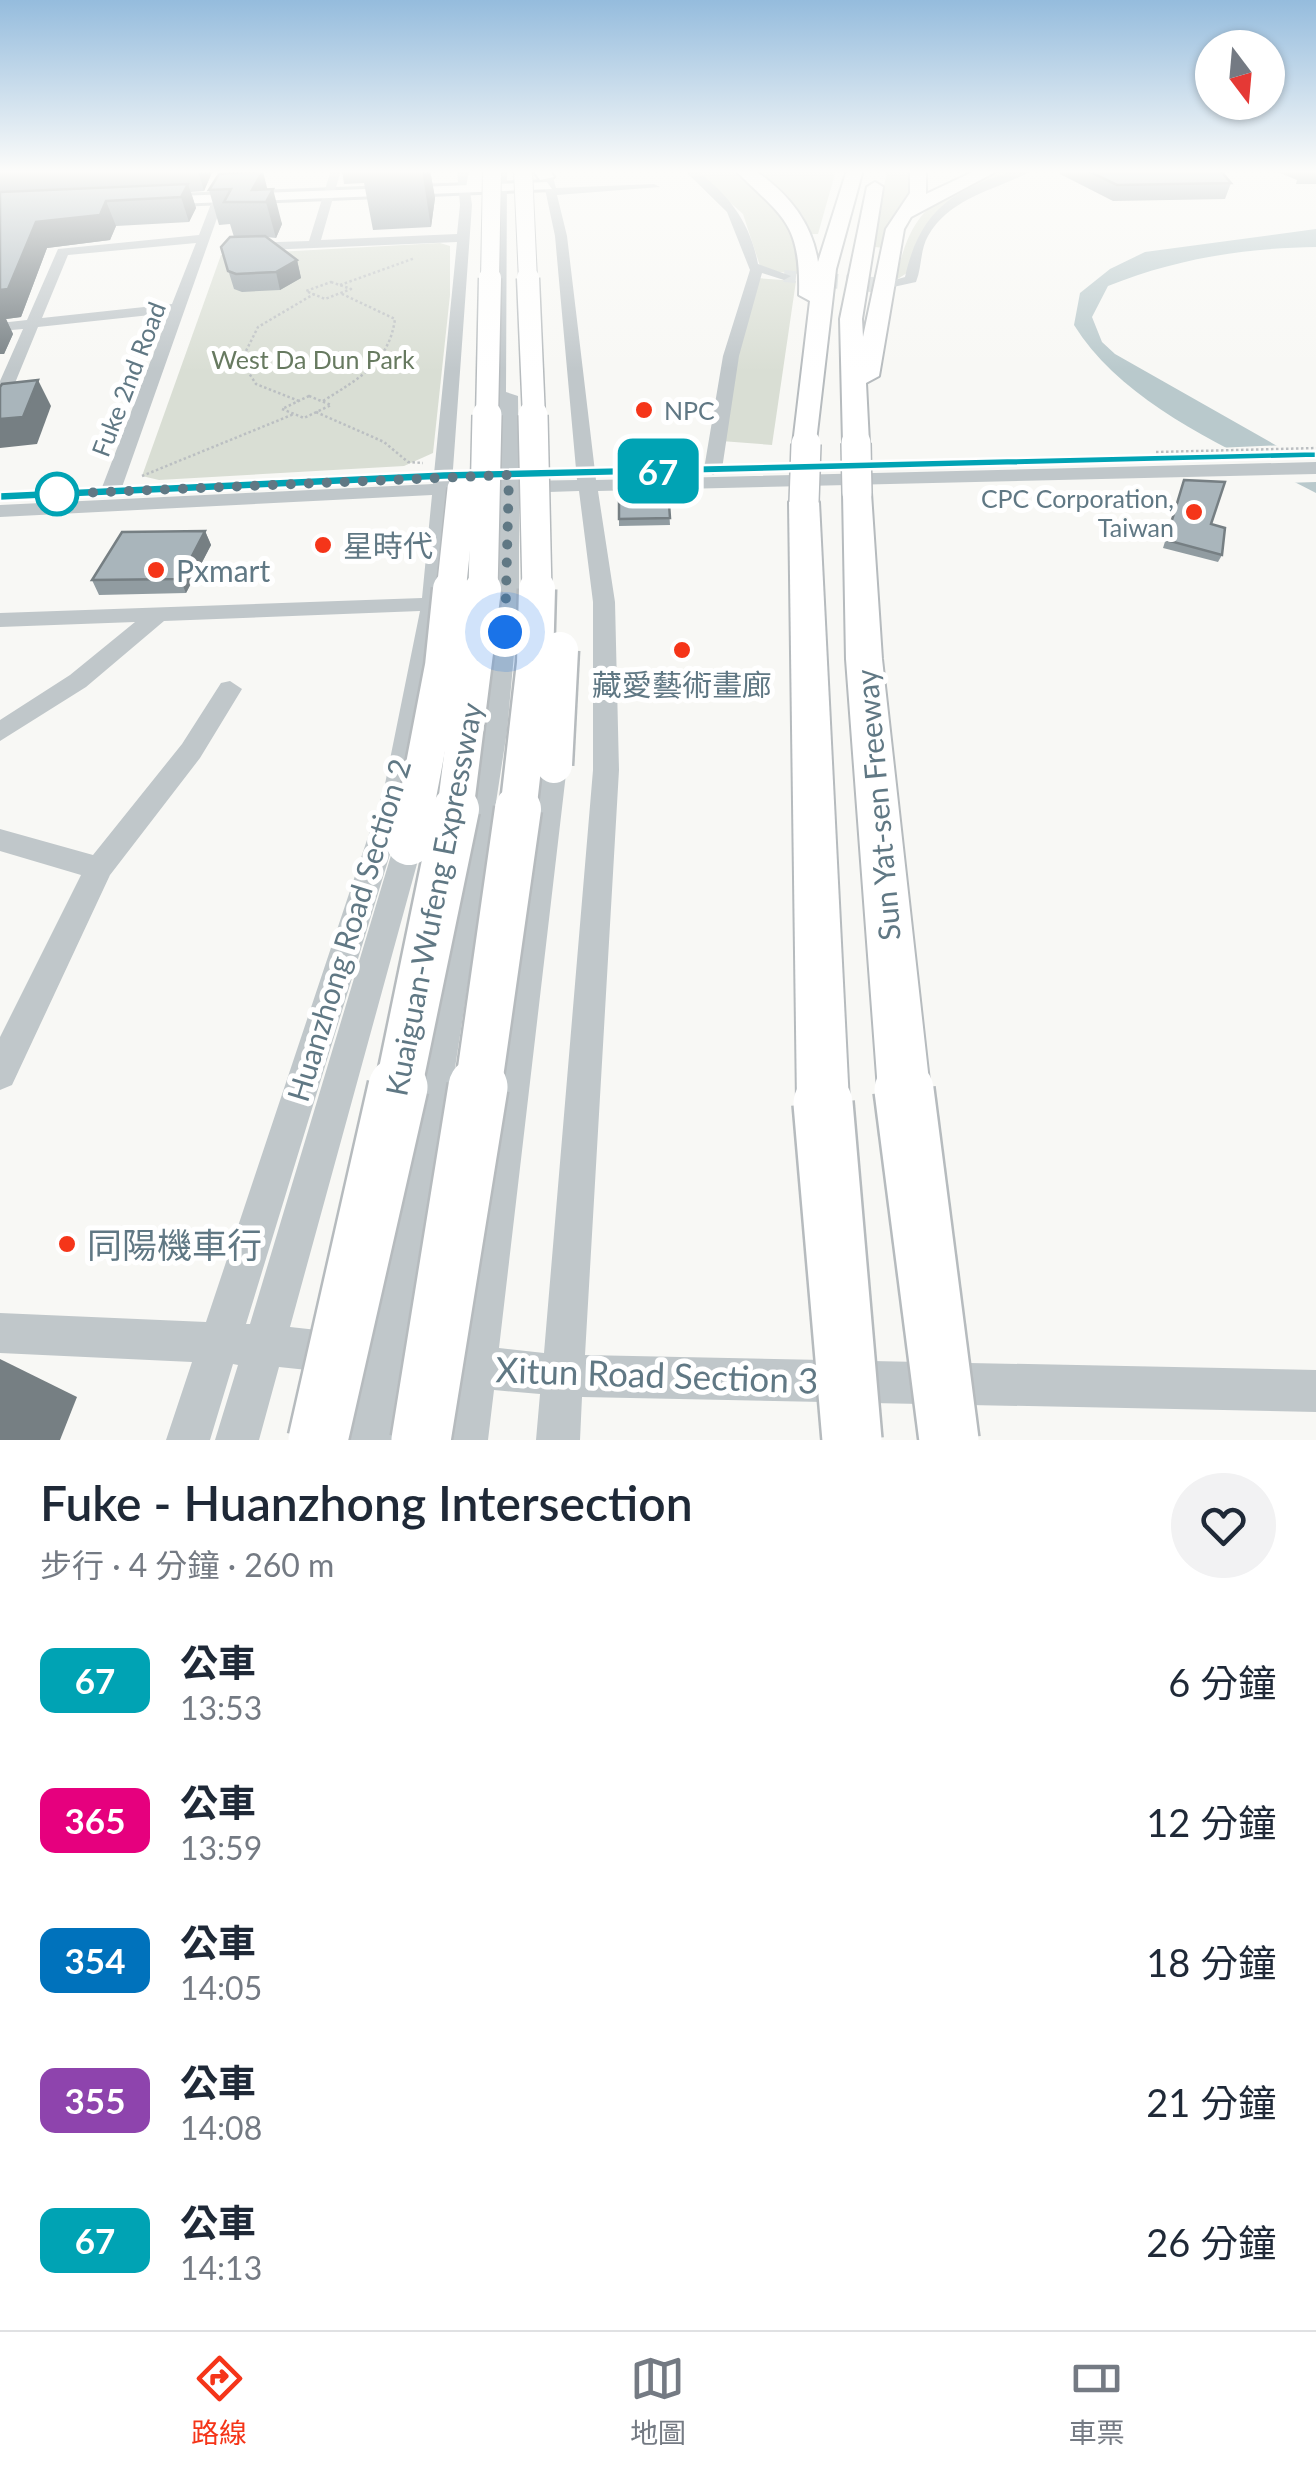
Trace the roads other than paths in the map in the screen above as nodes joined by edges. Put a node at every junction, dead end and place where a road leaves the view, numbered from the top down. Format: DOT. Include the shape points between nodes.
graph roads {
  1 [pos="205,237"];
  2 [pos="316,237"];
  3 [pos="498,237"];
  4 [pos="509,237"];
  5 [pos="520,237"];
  6 [pos="561,237"];
  7 [pos="744,237"];
  8 [pos="806,237"];
  9 [pos="838,237"];
  10 [pos="864,237"];
  11 [pos="893,237"];
  12 [pos="920,237"];
  13 [pos="463,238"];
  14 [pos="203,244"];
  15 [pos="314,244"];
  16 [pos="756,271"];
  17 [pos="784,276"];
  18 [pos="489,280"];
  19 [pos="889,286"];
  20 [pos="179,308"];
  21 [pos="532,317"];
  22 [pos="33,324"];
  23 [pos="0,327"];
  24 [pos="810,380"];
  25 [pos="0,400"];
  26 [pos="857,412"];
  27 [pos="1316,455"];
  28 [pos="1316,468"];
  29 [pos="712,469"];
  30 [pos="587,480"];
  31 [pos="443,482"];
  32 [pos="502,482"];
  33 [pos="111,490"];
  34 [pos="0,497"];
  35 [pos="0,511"];
  36 [pos="432,604"];
  37 [pos="156,616"];
  38 [pos="0,620"];
  39 [pos="230,688"];
  40 [pos="0,732"];
  41 [pos="554,766"];
  42 [pos="0,840"];
  43 [pos="409,842"];
  44 [pos="98,868"];
  45 [pos="0,1073"];
  46 [pos="0,1333"];
  47 [pos="217,1342"];
  48 [pos="261,1345"];
  49 [pos="372,1356"];
  50 [pos="477,1366"];
  51 [pos="564,1376"];
  52 [pos="1316,1391"];
  53 [pos="188,1440"];
  54 [pos="236,1440"];
  55 [pos="318,1440"];
  56 [pos="334,1440"];
  57 [pos="372,1440"];
  58 [pos="421,1440"];
  59 [pos="466,1440"];
  60 [pos="558,1440"];
  61 [pos="852,1440"];
  62 [pos="949,1440"];
  1 -- 14 [label="street, Fuke 2nd Road"];
  2 -- 15 [label="street"];
  3 -- 18 [label="highway, Kuaiguan-Wufeng Expressway, bridge"];
  4 -- 32 [label="street, Huanzhong Road Section 2"];
  5 -- 21 [label="highway, Kuaiguan-Wufeng Expressway, bridge"];
  6 -- 30 [label="street, Huanzhong Road Section 2"];
  7 -- 16 [label="street"];
  8 -- 24 [label="highway" via="811,270 804,343"];
  9 -- 24 [label="highway, Sun Yat-sen Freeway"];
  10 -- 26 [label="highway, Sun Yat-sen Freeway" via="851,319"];
  11 -- 26 [label="highway"];
  12 -- 19 [label="street" via="912,279"];
  13 -- 15 [label="street"];
  13 -- 31 [label="street, Huanzhong Road Section 2"];
  14 -- 15 [label="street"];
  14 -- 20 [label="street, Fuke 2nd Road"];
  14 -- 22 [label="street" via="62,252"];
  16 -- 17 [label="street"];
  16 -- 29 [label="street" via="731,356"];
  18 -- 43 [label="highway, bridge" via="468,371 462,506 443,666"];
  18 -- 55 [label="highway, Kuaiguan-Wufeng Expressway, bridge" via="484,602 464,766 428,962"];
  20 -- 22 [label="street"];
  20 -- 33 [label="street, Fuke 2nd Road"];
  21 -- 41 [label="highway, bridge" via="550,354 562,479"];
  21 -- 58 [label="highway, Kuaiguan-Wufeng Expressway, bridge" via="540,544 535,663 507,910"];
  22 -- 23 [label="street"];
  22 -- 25 [label="street"];
  24 -- 61 [label="highway, Sun Yat-sen Freeway, bridge" via="804,502 823,1103"];
  26 -- 62 [label="highway, Sun Yat-sen Freeway, bridge" via="864,660 904,1090"];
  27 -- 29 [label="street"];
  28 -- 30 [label="street"];
  29 -- 30 [label="street"];
  30 -- 32 [label="street"];
  30 -- 51 [label="street, Huanzhong Road Section 2" via="604,602 606,770"];
  31 -- 32 [label="street"];
  31 -- 33 [label="street"];
  31 -- 35 [label="street"];
  31 -- 36 [label="street, Huanzhong Road Section 2"];
  32 -- 49 [label="street, Huanzhong Road Section 2" via="508,600 494,731"];
  33 -- 34 [label="street"];
  36 -- 37 [label="street"];
  36 -- 47 [label="street, Huanzhong Road Section 2" via="397,789"];
  37 -- 38 [label="street"];
  37 -- 40 [label="street" via="78,681"];
  39 -- 44 [label="street" via="191,751"];
  41 -- 50 [label="street"];
  42 -- 44 [label="street"];
  43 -- 48 [label="street"];
  44 -- 45 [label="street"];
  46 -- 47 [label="street, Xitun Road Section 3"];
  47 -- 48 [label="street, Xitun Road Section 3"];
  47 -- 53 [label="street, Huanzhong Road Section 2"];
  48 -- 49 [label="street, Xitun Road Section 3"];
  48 -- 54 [label="street"];
  49 -- 50 [label="street, Xitun Road Section 3"];
  49 -- 56 [label="street, Huanzhong Road Section 2"];
  49 -- 57 [label="street, Huanzhong Road Section 2"];
  50 -- 51 [label="street, Xitun Road Section 3"];
  50 -- 59 [label="street"];
  51 -- 52 [label="street, Xitun Road Section 3"];
  51 -- 60 [label="street, Huanzhong Road Section 2"];
}
